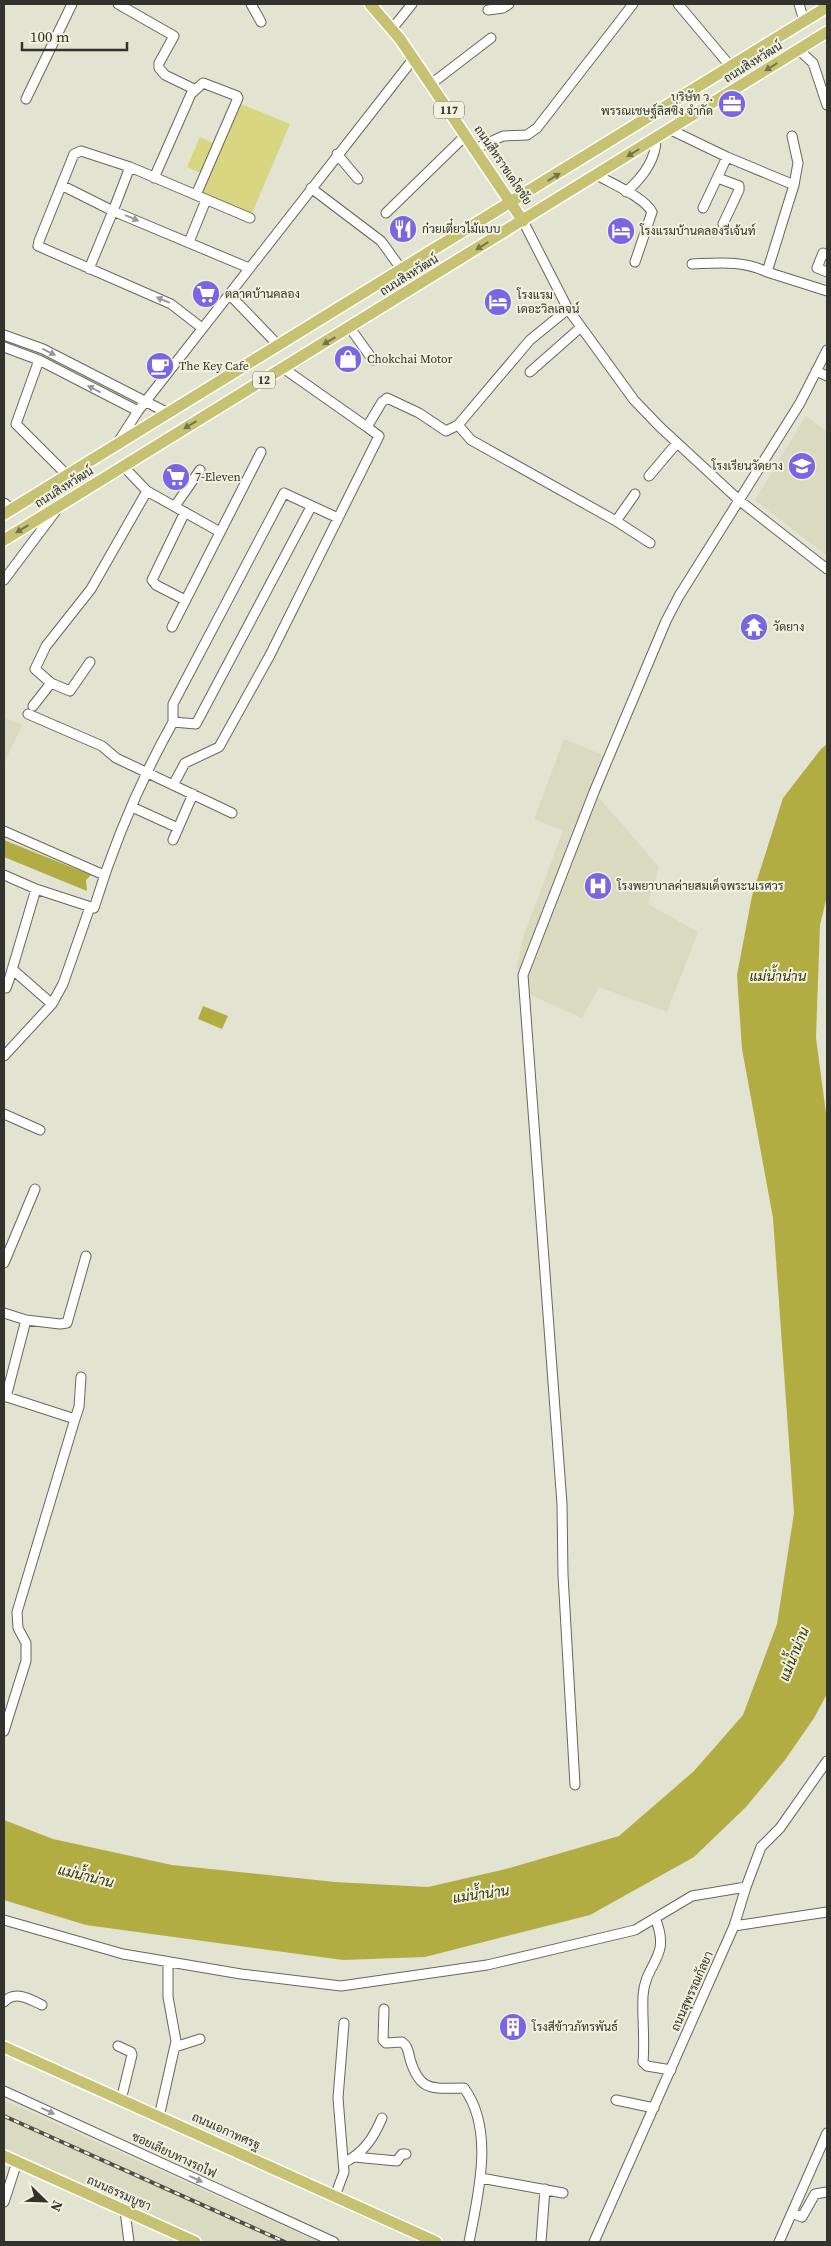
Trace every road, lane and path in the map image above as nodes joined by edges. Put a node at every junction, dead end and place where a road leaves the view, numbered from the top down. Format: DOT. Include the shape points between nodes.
graph roads {
  1 [pos="72,4"];
  2 [pos="118,4"];
  3 [pos="251,4"];
  4 [pos="370,4"];
  5 [pos="412,4"];
  6 [pos="509,4"];
  7 [pos="632,4"];
  8 [pos="678,4"];
  9 [pos="799,4"];
  10 [pos="827,7"];
  11 [pos="488,10"];
  12 [pos="804,21"];
  13 [pos="261,22"];
  14 [pos="392,29"];
  15 [pos="827,32"];
  16 [pos="491,38"];
  17 [pos="799,50"];
  18 [pos="414,58"];
  19 [pos="731,67"];
  20 [pos="431,84"];
  21 [pos="194,89"];
  22 [pos="26,99"];
  23 [pos="827,105"];
  24 [pos="671,130"];
  25 [pos="466,135"];
  26 [pos="792,136"];
  27 [pos="656,138"];
  28 [pos="475,148"];
  29 [pos="337,154"];
  30 [pos="727,157"];
  31 [pos="130,167"];
  32 [pos="597,176"];
  33 [pos="154,178"];
  34 [pos="718,178"];
  35 [pos="358,179"];
  36 [pos="794,185"];
  37 [pos="62,186"];
  38 [pos="311,188"];
  39 [pos="626,192"];
  40 [pos="196,195"];
  41 [pos="206,200"];
  42 [pos="512,203"];
  43 [pos="704,208"];
  44 [pos="113,210"];
  45 [pos="386,213"];
  46 [pos="250,218"];
  47 [pos="523,221"];
  48 [pos="723,224"];
  49 [pos="189,242"];
  50 [pos="823,253"];
  51 [pos="635,262"];
  52 [pos="692,264"];
  53 [pos="249,268"];
  54 [pos="90,270"];
  55 [pos="402,270"];
  56 [pos="767,272"];
  57 [pos="827,272"];
  58 [pos="827,291"];
  59 [pos="229,294"];
  60 [pos="568,309"];
  61 [pos="581,327"];
  62 [pos="202,328"];
  63 [pos="350,328"];
  64 [pos="4,334"];
  65 [pos="279,346"];
  66 [pos="4,348"];
  67 [pos="827,350"];
  68 [pos="39,360"];
  69 [pos="373,360"];
  70 [pos="284,368"];
  71 [pos="530,372"];
  72 [pos="816,372"];
  73 [pos="827,376"];
  74 [pos="146,401"];
  75 [pos="138,411"];
  76 [pos="168,413"];
  77 [pos="458,425"];
  78 [pos="367,428"];
  79 [pos="677,443"];
  80 [pos="117,444"];
  81 [pos="261,452"];
  82 [pos="123,466"];
  83 [pos="200,470"];
  84 [pos="67,475"];
  85 [pos="649,476"];
  86 [pos="147,490"];
  87 [pos="635,494"];
  88 [pos="740,501"];
  89 [pos="60,505"];
  90 [pos="175,506"];
  91 [pos="311,507"];
  92 [pos="6,508"];
  93 [pos="185,512"];
  94 [pos="338,518"];
  95 [pos="616,521"];
  96 [pos="220,532"];
  97 [pos="4,540"];
  98 [pos="650,543"];
  99 [pos="827,569"];
  100 [pos="4,580"];
  101 [pos="185,600"];
  102 [pos="172,627"];
  103 [pos="90,662"];
  104 [pos="51,683"];
  105 [pos="34,706"];
  106 [pos="28,714"];
  107 [pos="173,722"];
  108 [pos="146,772"];
  109 [pos="173,785"];
  110 [pos="193,794"];
  111 [pos="132,806"];
  112 [pos="232,813"];
  113 [pos="178,828"];
  114 [pos="4,831"];
  115 [pos="173,840"];
  116 [pos="4,875"];
  117 [pos="104,875"];
  118 [pos="36,889"];
  119 [pos="92,908"];
  120 [pos="12,969"];
  121 [pos="4,988"];
  122 [pos="52,1004"];
  123 [pos="4,1056"];
  124 [pos="4,1114"];
  125 [pos="40,1130"];
  126 [pos="36,1189"];
  127 [pos="86,1256"];
  128 [pos="4,1262"];
  129 [pos="4,1313"];
  130 [pos="26,1320"];
  131 [pos="81,1377"];
  132 [pos="5,1396"];
  133 [pos="75,1419"];
  134 [pos="4,1731"];
  135 [pos="827,1760"];
  136 [pos="575,1785"];
  137 [pos="746,1886"];
  138 [pos="827,1912"];
  139 [pos="655,1918"];
  140 [pos="4,1920"];
  141 [pos="734,1926"];
  142 [pos="168,1962"];
  143 [pos="4,2002"];
  144 [pos="42,2004"];
  145 [pos="384,2009"];
  146 [pos="344,2024"];
  147 [pos="200,2040"];
  148 [pos="118,2046"];
  149 [pos="4,2047"];
  150 [pos="175,2047"];
  151 [pos="671,2070"];
  152 [pos="4,2091"];
  153 [pos="121,2100"];
  154 [pos="616,2100"];
  155 [pos="654,2108"];
  156 [pos="159,2117"];
  157 [pos="382,2118"];
  158 [pos="827,2133"];
  159 [pos="406,2154"];
  160 [pos="4,2156"];
  161 [pos="354,2157"];
  162 [pos="17,2162"];
  163 [pos="344,2162"];
  164 [pos="481,2178"];
  165 [pos="545,2189"];
  166 [pos="827,2192"];
  167 [pos="563,2193"];
  168 [pos="336,2196"];
  169 [pos="4,2202"];
  170 [pos="125,2211"];
  171 [pos="792,2213"];
  172 [pos="129,2242"];
  173 [pos="196,2242"];
  174 [pos="334,2242"];
  175 [pos="436,2242"];
  176 [pos="469,2242"];
  177 [pos="541,2242"];
  178 [pos="594,2242"];
  179 [pos="779,2242"];
  1 -- 22 [label="street"];
  2 -- 21 [label="street" via="174,36 159,63 160,72"];
  3 -- 13 [label="street"];
  4 -- 14 [label="main road, ถนนสีหราชเดโชชัย / 117"];
  5 -- 14 [label="street"];
  6 -- 11 [label="street"];
  7 -- 28 [label="street" via="537,128 527,135 503,136"];
  8 -- 19 [label="street"];
  9 -- 12 [label="street"];
  10 -- 12 [label="main road, ถนนสิงหวัฒน์ / 12"];
  12 -- 19 [label="main road, ถนนสิงหวัฒน์ / 12"];
  14 -- 18 [label="main road, ถนนสีหราชเดโชชัย / 117"];
  15 -- 17 [label="main road, ถนนสิงหวัฒน์ / 12"];
  16 -- 20 [label="street"];
  17 -- 23 [label="street" via="813,63"];
  17 -- 24 [label="main road, ถนนสิงหวัฒน์ / 12, one-way"];
  18 -- 20 [label="main road, ถนนสีหราชเดโชชัย / 117"];
  18 -- 29 [label="street"];
  42 -- 19 [label="main road, ถนนสิงหวัฒน์ / 12, one-way"];
  20 -- 25 [label="main road, ถนนสีหราชเดโชชัย / 117"];
  21 -- 33 [label="street"];
  21 -- 40 [label="street" via="205,82 238,98"];
  24 -- 27 [label="main road, ถนนสิงหวัฒน์ / 12"];
  24 -- 30 [label="street"];
  25 -- 28 [label="main road, ถนนสีหราชเดโชชัย / 117"];
  25 -- 45 [label="street"];
  26 -- 36 [label="street" via="798,163"];
  27 -- 32 [label="main road, ถนนสิงหวัฒน์ / 12, one-way"];
  27 -- 39 [label="street" via="656,151 639,180"];
  28 -- 42 [label="main road, ถนนสีหราชเดโชชัย / 117"];
  29 -- 35 [label="street"];
  29 -- 38 [label="street"];
  30 -- 34 [label="street"];
  30 -- 36 [label="street"];
  31 -- 33 [label="street"];
  31 -- 37 [label="street" via="77,151"];
  31 -- 44 [label="street"];
  32 -- 39 [label="street"];
  32 -- 47 [label="main road, ถนนสิงหวัฒน์ / 12"];
  33 -- 40 [label="street"];
  34 -- 43 [label="street"];
  34 -- 48 [label="street" via="739,186"];
  36 -- 56 [label="street"];
  37 -- 44 [label="street"];
  37 -- 54 [label="street" via="38,245"];
  38 -- 53 [label="street"];
  38 -- 55 [label="street" via="381,241"];
  39 -- 51 [label="street" via="650,206 652,212"];
  40 -- 41 [label="street"];
  41 -- 46 [label="street"];
  41 -- 49 [label="street"];
  42 -- 47 [label="main road, ถนนสีหราชเดโชชัย / 117"];
  42 -- 55 [label="main road, ถนนสิงหวัฒน์ / 12"];
  44 -- 49 [label="street, one-way"];
  44 -- 54 [label="street"];
  47 -- 60 [label="street"];
  47 -- 63 [label="main road, ถนนสิงหวัฒน์ / 12, one-way"];
  49 -- 53 [label="street"];
  50 -- 57 [label="street" via="817,268"];
  52 -- 56 [label="street" via="739,262"];
  53 -- 59 [label="street"];
  62 -- 54 [label="street, one-way" via="173,304"];
  55 -- 65 [label="main road, ถนนสิงหวัฒน์ / 12"];
  56 -- 58 [label="street"];
  59 -- 62 [label="street"];
  59 -- 65 [label="street"];
  60 -- 61 [label="street"];
  60 -- 77 [label="street" via="530,340"];
  61 -- 71 [label="street"];
  61 -- 79 [label="street" via="634,400"];
  62 -- 74 [label="street"];
  63 -- 69 [label="street"];
  63 -- 70 [label="main road, ถนนสิงหวัฒน์ / 12, one-way"];
  64 -- 74 [label="street, one-way" via="43,349"];
  65 -- 76 [label="main road, ถนนสิงหวัฒน์ / 12"];
  66 -- 68 [label="street"];
  67 -- 72 [label="street"];
  75 -- 68 [label="street, one-way"];
  68 -- 84 [label="street" via="16,423"];
  70 -- 78 [label="street"];
  70 -- 82 [label="main road, ถนนสิงหวัฒน์ / 12, one-way"];
  72 -- 73 [label="street"];
  72 -- 88 [label="street"];
  74 -- 75 [label="street"];
  74 -- 76 [label="street"];
  75 -- 80 [label="street"];
  76 -- 80 [label="main road, ถนนสิงหวัฒน์ / 12"];
  77 -- 78 [label="street" via="446,431 387,398"];
  77 -- 95 [label="street" via="471,440"];
  78 -- 94 [label="street" via="380,436"];
  79 -- 85 [label="street"];
  79 -- 88 [label="street"];
  80 -- 84 [label="main road, ถนนสิงหวัฒน์ / 12"];
  81 -- 96 [label="street"];
  82 -- 86 [label="street"];
  82 -- 89 [label="main road, ถนนสิงหวัฒน์ / 12"];
  83 -- 90 [label="street"];
  84 -- 92 [label="main road, ถนนสิงหวัฒน์ / 12"];
  86 -- 90 [label="street"];
  86 -- 104 [label="street" via="91,589 46,646 35,668"];
  87 -- 95 [label="street"];
  88 -- 99 [label="street"];
  88 -- 136 [label="street" via="666,622 590,801 523,975 562,1504"];
  89 -- 97 [label="main road, ถนนสิงหวัฒน์ / 12, one-way"];
  89 -- 100 [label="street"];
  90 -- 93 [label="street"];
  91 -- 94 [label="street"];
  91 -- 107 [label="street" via="196,724"];
  91 -- 107 [label="street" via="284,493 173,704"];
  93 -- 96 [label="street"];
  93 -- 101 [label="street" via="152,580"];
  94 -- 109 [label="street" via="270,655 219,747 186,763"];
  95 -- 98 [label="street"];
  96 -- 101 [label="street"];
  101 -- 102 [label="street"];
  103 -- 104 [label="street" via="70,691"];
  104 -- 105 [label="street"];
  106 -- 108 [label="street" via="102,746 116,758"];
  107 -- 108 [label="street"];
  108 -- 109 [label="street"];
  108 -- 111 [label="street"];
  109 -- 110 [label="street"];
  110 -- 112 [label="street"];
  110 -- 113 [label="street"];
  111 -- 113 [label="street"];
  111 -- 117 [label="street"];
  113 -- 115 [label="street"];
  114 -- 117 [label="street"];
  116 -- 118 [label="street"];
  117 -- 119 [label="street"];
  118 -- 119 [label="street"];
  118 -- 120 [label="street"];
  119 -- 122 [label="street"];
  120 -- 121 [label="street"];
  120 -- 122 [label="street"];
  122 -- 123 [label="street"];
  124 -- 125 [label="street"];
  126 -- 128 [label="street"];
  127 -- 130 [label="street" via="67,1323"];
  129 -- 130 [label="street"];
  130 -- 132 [label="street"];
  131 -- 133 [label="street"];
  132 -- 133 [label="street"];
  133 -- 134 [label="street" via="17,1612 18,1628 26,1643 26,1661"];
  135 -- 137 [label="street, ถนนสุพรรณกัลยา" via="780,1828 761,1847"];
  137 -- 139 [label="street" via="692,1896"];
  137 -- 141 [label="street, ถนนสุพรรณกัลยา"];
  138 -- 141 [label="street"];
  139 -- 142 [label="street" via="635,1930 487,1965 341,1986"];
  139 -- 151 [label="street" via="661,1932 661,1947 645,1980 643,2062 646,2066"];
  140 -- 142 [label="street" via="122,1954"];
  141 -- 151 [label="street, ถนนสุพรรณกัลยา"];
  142 -- 150 [label="street" via="168,1997"];
  143 -- 144 [label="street" via="14,1996"];
  145 -- 164 [label="street" via="383,2040 386,2043 402,2042 407,2046 421,2083 431,2088 464,2088 469,2094 480,2124"];
  146 -- 163 [label="street" via="338,2098"];
  147 -- 150 [label="street"];
  148 -- 153 [label="street" via="131,2052 132,2056"];
  149 -- 153 [label="main road, ถนนเอกาทศรฐ"];
  150 -- 156 [label="street"];
  151 -- 155 [label="street, ถนนสุพรรณกัลยา"];
  152 -- 174 [label="street, ซอยเลียบทางรถไฟ, one-way"];
  153 -- 156 [label="main road, ถนนเอกาทศรฐ"];
  154 -- 155 [label="street"];
  155 -- 178 [label="street, ถนนสุพรรณกัลยา"];
  156 -- 168 [label="main road, ถนนเอกาทศรฐ"];
  157 -- 161 [label="street" via="369,2144"];
  158 -- 171 [label="street"];
  159 -- 161 [label="street" via="397,2161"];
  160 -- 162 [label="main road, ถนนธรรมบูชา"];
  161 -- 163 [label="street"];
  162 -- 169 [label="street"];
  162 -- 170 [label="main road, ถนนธรรมบูชา"];
  163 -- 168 [label="street"];
  164 -- 165 [label="street"];
  164 -- 176 [label="street"];
  165 -- 167 [label="street"];
  165 -- 177 [label="street"];
  166 -- 171 [label="street" via="815,2194 802,2217"];
  168 -- 175 [label="main road, ถนนเอกาทศรฐ"];
  170 -- 172 [label="street"];
  170 -- 173 [label="main road, ถนนธรรมบูชา"];
  171 -- 179 [label="street"];
}
